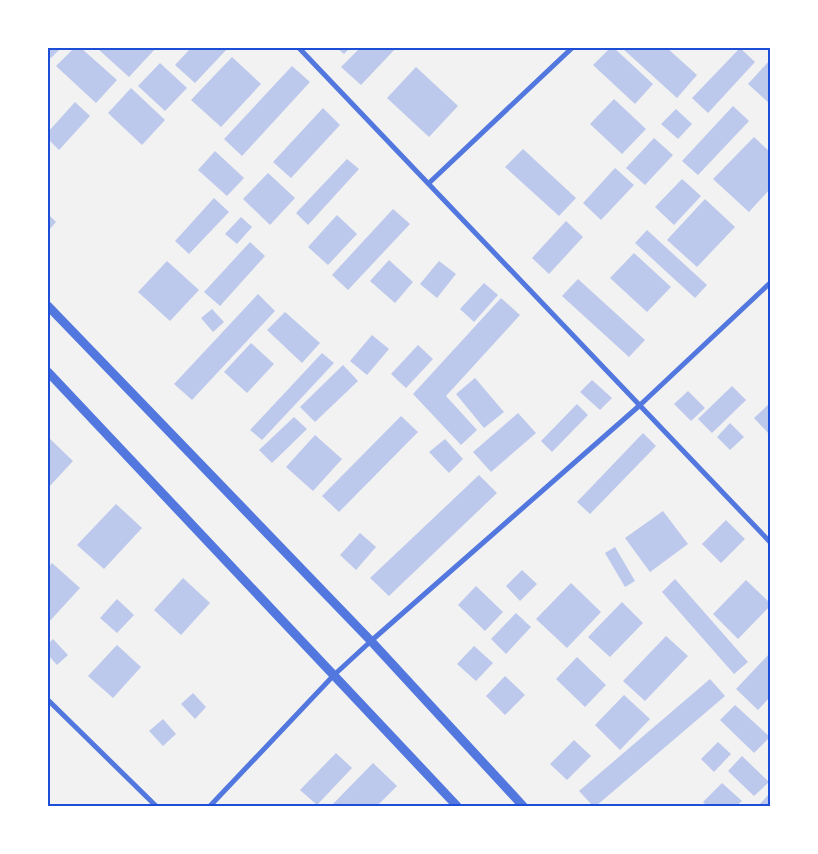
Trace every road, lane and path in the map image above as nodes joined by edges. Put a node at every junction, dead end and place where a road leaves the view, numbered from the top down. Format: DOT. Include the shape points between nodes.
graph roads {
  1 [pos="299,48"];
  2 [pos="572,48"];
  3 [pos="429,183"];
  4 [pos="770,283"];
  5 [pos="48,306"];
  6 [pos="48,372"];
  7 [pos="640,406"];
  8 [pos="770,542"];
  9 [pos="371,641"];
  10 [pos="334,675"];
  11 [pos="48,700"];
  12 [pos="156,806"];
  13 [pos="210,806"];
  14 [pos="457,806"];
  15 [pos="524,806"];
  1 -- 3 [label="street"];
  2 -- 3 [label="street"];
  3 -- 7 [label="street"];
  4 -- 7 [label="street"];
  5 -- 9 [label="street"];
  6 -- 10 [label="street"];
  7 -- 8 [label="street"];
  7 -- 9 [label="street"];
  9 -- 10 [label="street"];
  9 -- 15 [label="street"];
  10 -- 13 [label="street"];
  10 -- 14 [label="street"];
  11 -- 12 [label="street"];
}
